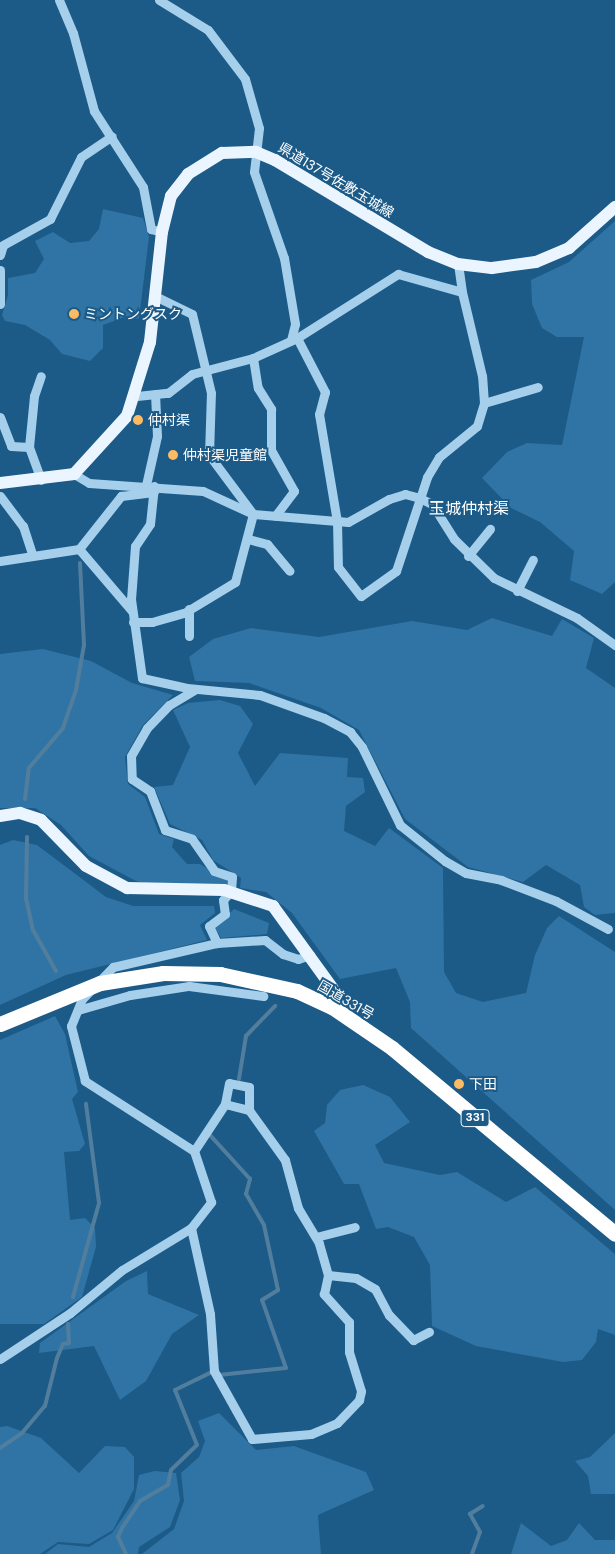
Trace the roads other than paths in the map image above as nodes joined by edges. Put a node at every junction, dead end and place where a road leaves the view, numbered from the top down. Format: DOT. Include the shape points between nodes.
graph roads {
  1 [pos="59,0"];
  2 [pos="159,0"];
  3 [pos="112,136"];
  4 [pos="256,152"];
  5 [pos="615,207"];
  6 [pos="162,232"];
  7 [pos="0,255"];
  8 [pos="458,264"];
  9 [pos="0,270"];
  10 [pos="462,292"];
  11 [pos="155,296"];
  12 [pos="0,304"];
  13 [pos="294,339"];
  14 [pos="253,358"];
  15 [pos="206,370"];
  16 [pos="41,376"];
  17 [pos="538,386"];
  18 [pos="155,394"];
  19 [pos="137,396"];
  20 [pos="484,403"];
  21 [pos="0,417"];
  22 [pos="29,447"];
  23 [pos="74,474"];
  24 [pos="41,480"];
  25 [pos="0,483"];
  26 [pos="151,488"];
  27 [pos="0,496"];
  28 [pos="420,498"];
  29 [pos="253,514"];
  30 [pos="275,516"];
  31 [pos="337,521"];
  32 [pos="490,530"];
  33 [pos="248,540"];
  34 [pos="80,549"];
  35 [pos="32,554"];
  36 [pos="468,556"];
  37 [pos="533,560"];
  38 [pos="0,561"];
  39 [pos="290,571"];
  40 [pos="517,591"];
  41 [pos="188,609"];
  42 [pos="132,611"];
  43 [pos="133,622"];
  44 [pos="189,636"];
  45 [pos="615,645"];
  46 [pos="196,689"];
  47 [pos="0,816"];
  48 [pos="231,891"];
  49 [pos="608,929"];
  50 [pos="217,943"];
  51 [pos="310,955"];
  52 [pos="263,996"];
  53 [pos="332,1007"];
  54 [pos="78,1010"];
  55 [pos="0,1024"];
  56 [pos="225,1104"];
  57 [pos="249,1110"];
  58 [pos="194,1152"];
  59 [pos="355,1227"];
  60 [pos="191,1228"];
  61 [pos="615,1234"];
  62 [pos="316,1237"];
  63 [pos="328,1275"];
  64 [pos="429,1332"];
  65 [pos="0,1359"];
  1 -- 3 [label="street" via="73,33 94,111"];
  2 -- 4 [label="street" via="208,30 237,64 257,116"];
  3 -- 6 [label="street" via="143,187 151,229"];
  3 -- 7 [label="street" via="81,157 50,219 2,245"];
  4 -- 6 [label="main road, 県道137号佐敷玉城線" via="222,154 188,174 171,196"];
  4 -- 8 [label="main road, 県道137号佐敷玉城線" via="428,252"];
  4 -- 13 [label="street" via="254,172 284,258 295,324"];
  5 -- 8 [label="main road, 県道137号佐敷玉城線" via="569,248 536,262 492,268"];
  6 -- 11 [label="main road, 県道137号佐敷玉城線"];
  8 -- 10 [label="street"];
  9 -- 12 [label="street"];
  10 -- 13 [label="street" via="398,274"];
  10 -- 20 [label="street"];
  11 -- 15 [label="street" via="192,314"];
  11 -- 19 [label="main road, 県道137号佐敷玉城線"];
  13 -- 14 [label="street"];
  13 -- 31 [label="street" via="325,392 319,414"];
  14 -- 15 [label="street"];
  14 -- 30 [label="street" via="258,388 271,409 271,450 294,491"];
  15 -- 18 [label="street" via="192,374 168,393"];
  15 -- 29 [label="street" via="211,393 209,455"];
  16 -- 22 [label="street" via="34,396"];
  17 -- 20 [label="street"];
  18 -- 19 [label="street"];
  18 -- 26 [label="street" via="157,436"];
  19 -- 23 [label="main road, 県道137号佐敷玉城線" via="127,416"];
  20 -- 28 [label="street" via="477,426 439,457"];
  21 -- 22 [label="street" via="11,446"];
  22 -- 24 [label="street"];
  23 -- 24 [label="main road"];
  23 -- 26 [label="street" via="89,483"];
  24 -- 25 [label="main road"];
  26 -- 29 [label="street" via="203,491"];
  26 -- 34 [label="street" via="121,496"];
  26 -- 42 [label="street" via="150,524 135,546"];
  27 -- 35 [label="street" via="24,526"];
  28 -- 31 [label="street" via="405,494 389,498 348,522"];
  28 -- 31 [label="street" via="396,571 361,596 338,568"];
  28 -- 36 [label="street" via="432,504"];
  29 -- 30 [label="street"];
  29 -- 33 [label="street"];
  30 -- 31 [label="street"];
  32 -- 36 [label="street"];
  33 -- 39 [label="street" via="267,544"];
  33 -- 41 [label="street" via="236,582"];
  34 -- 35 [label="street"];
  34 -- 42 [label="street"];
  35 -- 38 [label="street"];
  36 -- 40 [label="street"];
  37 -- 40 [label="street"];
  40 -- 45 [label="street" via="576,618"];
  41 -- 43 [label="street" via="152,622"];
  41 -- 44 [label="street"];
  42 -- 43 [label="street"];
  43 -- 46 [label="street" via="142,678"];
  46 -- 48 [label="street" via="168,705 148,728 132,756 132,779 150,791 165,830 192,839 214,870 232,877"];
  46 -- 49 [label="street" via="260,696 324,718 350,732 400,825 445,861 466,873 501,880 556,900"];
  47 -- 48 [label="main road" via="20,813 41,820 86,866 127,888"];
  48 -- 50 [label="street" via="223,900 225,914 209,926"];
  48 -- 51 [label="main road" via="273,906"];
  50 -- 51 [label="street" via="266,940 282,954 298,959"];
  50 -- 54 [label="street" via="113,966 82,999"];
  51 -- 53 [label="main road" via="333,989"];
  52 -- 54 [label="street" via="189,986 130,995"];
  53 -- 55 [label="highway, 国道331号 / 331, bridge" via="297,991 220,974 163,973 100,983"];
  53 -- 61 [label="highway, 国道331号 / 331" via="392,1048"];
  54 -- 58 [label="street" via="71,1026 85,1081"];
  56 -- 57 [label="street"];
  56 -- 57 [label="street" via="229,1083 246,1084"];
  56 -- 58 [label="street"];
  57 -- 62 [label="street" via="285,1160 298,1208"];
  58 -- 60 [label="street" via="211,1202"];
  59 -- 62 [label="street"];
  60 -- 63 [label="street" via="210,1314 214,1371 252,1440 311,1434 337,1423 359,1400 361,1391 349,1352 349,1322 324,1294"];
  60 -- 65 [label="street" via="122,1270 70,1313"];
  62 -- 63 [label="street"];
  63 -- 64 [label="street" via="356,1278 375,1289 389,1315 413,1340"];
}
